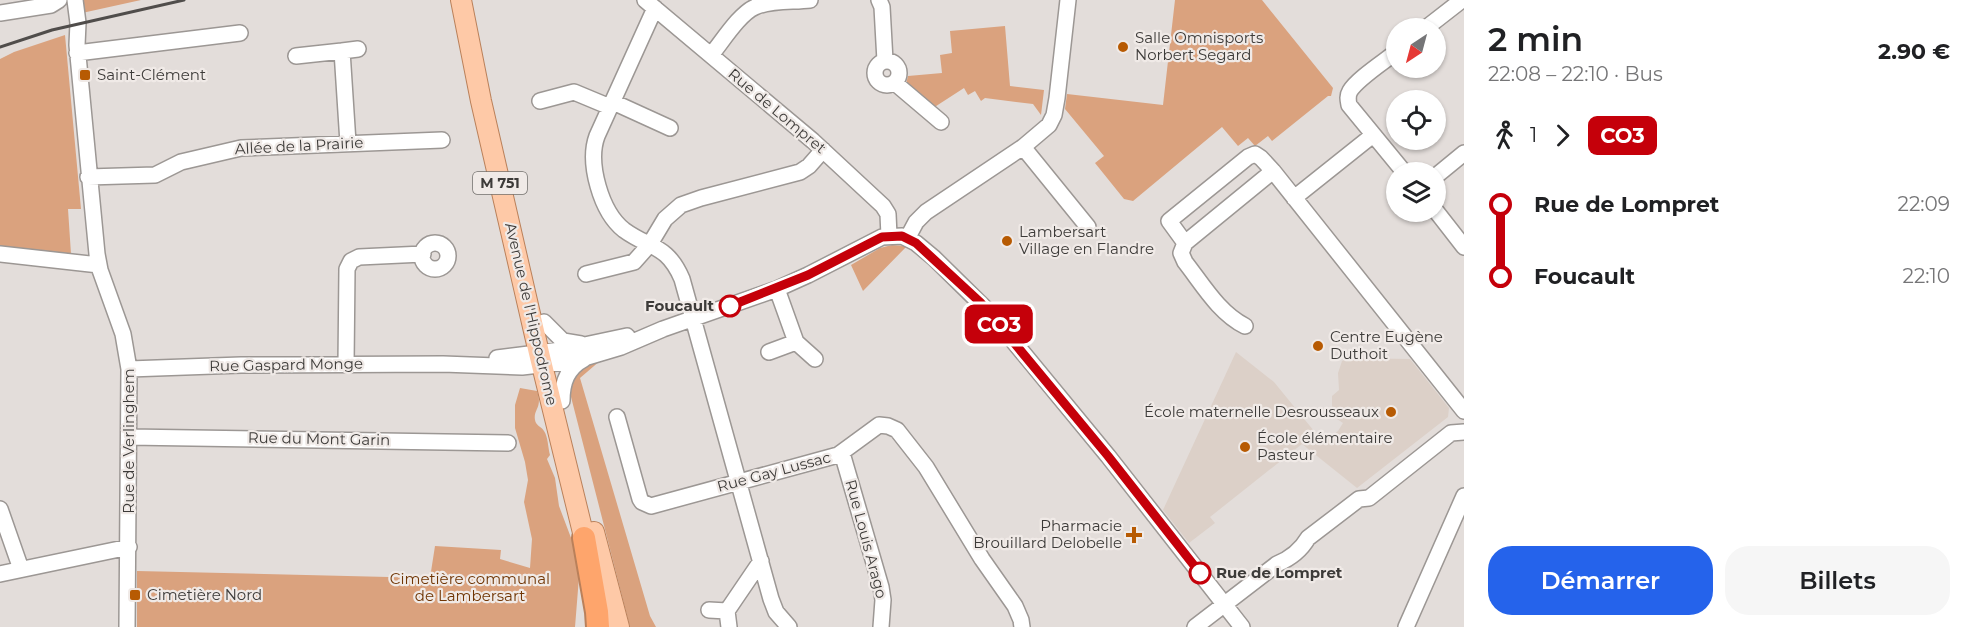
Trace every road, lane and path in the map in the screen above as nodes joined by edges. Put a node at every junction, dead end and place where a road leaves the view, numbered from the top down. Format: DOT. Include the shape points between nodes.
graph roads {
  1 [pos="461,0"];
  2 [pos="473,0"];
  3 [pos="810,0"];
  4 [pos="879,0"];
  5 [pos="1068,0"];
  6 [pos="1462,0"];
  7 [pos="55,2"];
  8 [pos="70,4"];
  9 [pos="650,4"];
  10 [pos="0,13"];
  11 [pos="1439,18"];
  12 [pos="240,33"];
  13 [pos="77,49"];
  14 [pos="711,55"];
  15 [pos="296,56"];
  16 [pos="1386,60"];
  17 [pos="540,101"];
  18 [pos="611,105"];
  19 [pos="941,122"];
  20 [pos="670,128"];
  21 [pos="1373,135"];
  22 [pos="442,140"];
  23 [pos="348,143"];
  24 [pos="1023,147"];
  25 [pos="823,150"];
  26 [pos="1464,153"];
  27 [pos="1396,162"];
  28 [pos="1446,168"];
  29 [pos="1273,171"];
  30 [pos="88,177"];
  31 [pos="1294,198"];
  32 [pos="1445,222"];
  33 [pos="1088,227"];
  34 [pos="889,236"];
  35 [pos="908,237"];
  36 [pos="1185,243"];
  37 [pos="650,244"];
  38 [pos="1464,247"];
  39 [pos="0,254"];
  40 [pos="423,254"];
  41 [pos="99,265"];
  42 [pos="586,274"];
  43 [pos="777,289"];
  44 [pos="693,318"];
  45 [pos="544,322"];
  46 [pos="1245,326"];
  47 [pos="663,329"];
  48 [pos="598,342"];
  49 [pos="796,342"];
  50 [pos="769,352"];
  51 [pos="546,358"];
  52 [pos="584,358"];
  53 [pos="815,359"];
  54 [pos="346,364"];
  55 [pos="443,364"];
  56 [pos="512,367"];
  57 [pos="129,369"];
  58 [pos="557,403"];
  59 [pos="1464,411"];
  60 [pos="617,417"];
  61 [pos="1464,432"];
  62 [pos="129,437"];
  63 [pos="508,443"];
  64 [pos="842,453"];
  65 [pos="738,481"];
  66 [pos="1464,496"];
  67 [pos="0,509"];
  68 [pos="584,538"];
  69 [pos="129,547"];
  70 [pos="761,561"];
  71 [pos="21,569"];
  72 [pos="0,574"];
  73 [pos="1224,604"];
  74 [pos="710,610"];
  75 [pos="727,611"];
  76 [pos="127,627"];
  77 [pos="598,627"];
  78 [pos="607,627"];
  79 [pos="619,627"];
  80 [pos="729,627"];
  81 [pos="789,627"];
  82 [pos="881,627"];
  83 [pos="1022,627"];
  84 [pos="1195,627"];
  85 [pos="1242,627"];
  86 [pos="1406,627"];
  1 -- 51 [label="main road, Avenue de l'Hippodrome / M 751" via="471,58"];
  2 -- 45 [label="main road, Avenue de l'Hippodrome / M 751"];
  3 -- 14 [label="street" via="752,8"];
  4 -- 19 [label="street" via="885,61 876,67 876,78 885,85 895,83"];
  5 -- 24 [label="street" via="1054,115 1046,129"];
  6 -- 11 [label="street"];
  7 -- 8 [label="street" via="58,6"];
  7 -- 10 [label="street"];
  8 -- 13 [label="street, Rue de Verlinghem"];
  9 -- 14 [label="street, Rue de Lompret"];
  9 -- 18 [label="street"];
  12 -- 13 [label="street"];
  13 -- 30 [label="street, Rue de Verlinghem"];
  14 -- 25 [label="street, Rue de Lompret"];
  15 -- 23 [label="street" via="350,50"];
  16 -- 21 [label="street" via="1349,94 1349,105"];
  17 -- 18 [label="street" via="574,92"];
  18 -- 20 [label="street"];
  18 -- 37 [label="street" via="594,147 599,189 619,225"];
  21 -- 27 [label="street"];
  21 -- 31 [label="street"];
  22 -- 23 [label="street, Allée de la Prairie"];
  23 -- 30 [label="street, Allée de la Prairie" via="241,148 181,162 155,175"];
  24 -- 33 [label="street"];
  24 -- 35 [label="street" via="926,212"];
  25 -- 34 [label="street, Rue de Lompret" via="886,210"];
  25 -- 37 [label="street" via="800,172 681,206 665,219"];
  26 -- 28 [label="street"];
  29 -- 31 [label="street"];
  29 -- 36 [label="street"];
  29 -- 36 [label="street" via="1259,156 1248,156 1168,221"];
  30 -- 41 [label="street, Rue de Verlinghem"];
  31 -- 59 [label="street"];
  32 -- 38 [label="street"];
  34 -- 35 [label="street, Rue Gaspard Monge"];
  34 -- 43 [label="street, Rue Gaspard Monge"];
  35 -- 73 [label="street" via="991,314"];
  36 -- 46 [label="street" via="1181,253 1185,262 1226,313"];
  37 -- 42 [label="street" via="634,262"];
  37 -- 44 [label="street" via="668,255 676,267"];
  39 -- 41 [label="street"];
  40 -- 54 [label="street" via="359,257 351,261 347,269"];
  41 -- 57 [label="street, Rue de Verlinghem" via="123,334"];
  43 -- 44 [label="street, Rue Gaspard Monge"];
  43 -- 49 [label="street"];
  44 -- 47 [label="street, Rue Gaspard Monge"];
  44 -- 65 [label="street"];
  45 -- 48 [label="street" via="563,341"];
  45 -- 51 [label="main road, Avenue de l'Hippodrome / M 751"];
  47 -- 48 [label="street, Rue Gaspard Monge"];
  47 -- 52 [label="street, Rue Gaspard Monge"];
  48 -- 51 [label="street, Rue Gaspard Monge"];
  49 -- 50 [label="street"];
  49 -- 53 [label="street"];
  51 -- 52 [label="street, Rue Gaspard Monge"];
  51 -- 55 [label="street, Rue Gaspard Monge"];
  51 -- 56 [label="street, Rue Gaspard Monge"];
  51 -- 58 [label="main road, Avenue de l'Hippodrome / M 751"];
  52 -- 58 [label="street" via="567,375"];
  54 -- 55 [label="street, Rue Gaspard Monge"];
  54 -- 57 [label="street, Rue Gaspard Monge"];
  55 -- 56 [label="street, Rue Gaspard Monge"];
  56 -- 58 [label="street" via="536,380"];
  57 -- 62 [label="street, Rue de Verlinghem"];
  58 -- 68 [label="main road, Avenue de l'Hippodrome / M 751"];
  58 -- 79 [label="main road, Avenue de l'Hippodrome / M 751"];
  60 -- 65 [label="street, Rue Gay Lussac" via="640,499 646,504 656,505"];
  61 -- 73 [label="street" via="1451,433"];
  62 -- 63 [label="street, Rue du Mont Garin"];
  62 -- 69 [label="street, Rue de Verlinghem"];
  64 -- 65 [label="street, Rue Gay Lussac"];
  64 -- 82 [label="street, Rue Louis Arago" via="881,587"];
  64 -- 83 [label="street, Rue Gay Lussac" via="879,425 897,430 930,472 982,559 1016,606"];
  65 -- 70 [label="street"];
  66 -- 86 [label="street"];
  67 -- 71 [label="street"];
  68 -- 77 [label="highway"];
  68 -- 78 [label="main road, Avenue de l'Hippodrome / M 751"];
  69 -- 71 [label="street"];
  69 -- 76 [label="street, Rue de Verlinghem"];
  70 -- 75 [label="street"];
  70 -- 81 [label="street" via="774,606"];
  71 -- 72 [label="street"];
  73 -- 84 [label="street"];
  73 -- 85 [label="street"];
  74 -- 75 [label="street"];
  75 -- 80 [label="street"];
}
